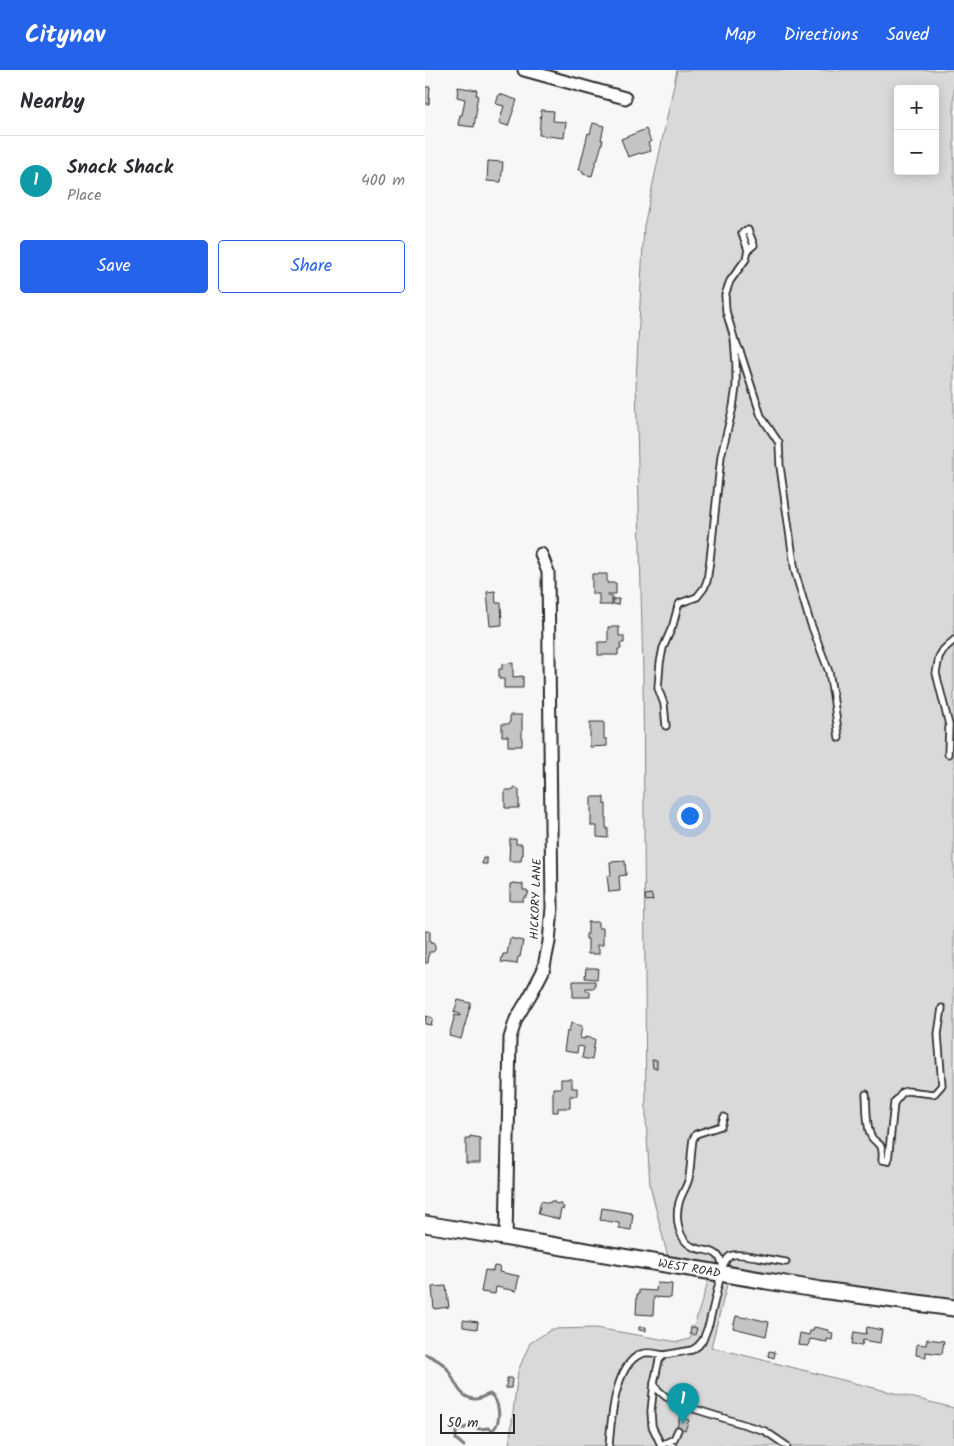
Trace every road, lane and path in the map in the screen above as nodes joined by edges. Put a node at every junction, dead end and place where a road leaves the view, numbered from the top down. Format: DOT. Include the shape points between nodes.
graph roads {
  1 [pos="524,70"];
  2 [pos="625,98"];
  3 [pos="748,250"];
  4 [pos="733,338"];
  5 [pos="541,554"];
  6 [pos="954,640"];
  7 [pos="666,726"];
  8 [pos="839,738"];
  9 [pos="947,754"];
  10 [pos="942,1008"];
  11 [pos="866,1094"];
  12 [pos="723,1117"];
  13 [pos="425,1224"];
  14 [pos="506,1238"];
  15 [pos="786,1262"];
  16 [pos="722,1270"];
  17 [pos="954,1308"];
  18 [pos="660,1356"];
  19 [pos="654,1383"];
  20 [pos="678,1430"];
  21 [pos="661,1445"];
  22 [pos="609,1446"];
  23 [pos="787,1446"];
  1 -- 2 [label="street"];
  3 -- 4 [label="lane" via="725,296"];
  4 -- 7 [label="lane" via="736,364 733,407 721,456 707,580 697,597 678,606 660,664 658,688 664,704"];
  4 -- 8 [label="lane" via="761,416 779,443 795,572 829,672"];
  5 -- 14 [label="street, HICKORY LANE" via="548,572 552,908 543,971 516,1019 510,1038"];
  6 -- 9 [label="lane" via="939,657 936,673 949,725"];
  10 -- 11 [label="lane" via="938,1034 942,1085 933,1094 903,1092 894,1103 888,1161 882,1160 883,1150 871,1136"];
  12 -- 16 [label="lane" via="721,1126 696,1134 693,1139 689,1175 679,1203 678,1220 685,1242 717,1254 721,1258"];
  13 -- 14 [label="street, WEST ROAD"];
  14 -- 16 [label="street, WEST ROAD"];
  15 -- 16 [label="lane" via="736,1254 728,1257"];
  16 -- 17 [label="street, WEST ROAD" via="821,1290"];
  16 -- 18 [label="lane" via="703,1340 692,1350"];
  18 -- 19 [label="lane"];
  18 -- 22 [label="lane" via="641,1354 623,1373 614,1401"];
  19 -- 21 [label="lane" via="651,1418"];
  19 -- 23 [label="lane" via="666,1396 691,1408 765,1431"];
  20 -- 21 [label="lane" via="674,1439"];
}
